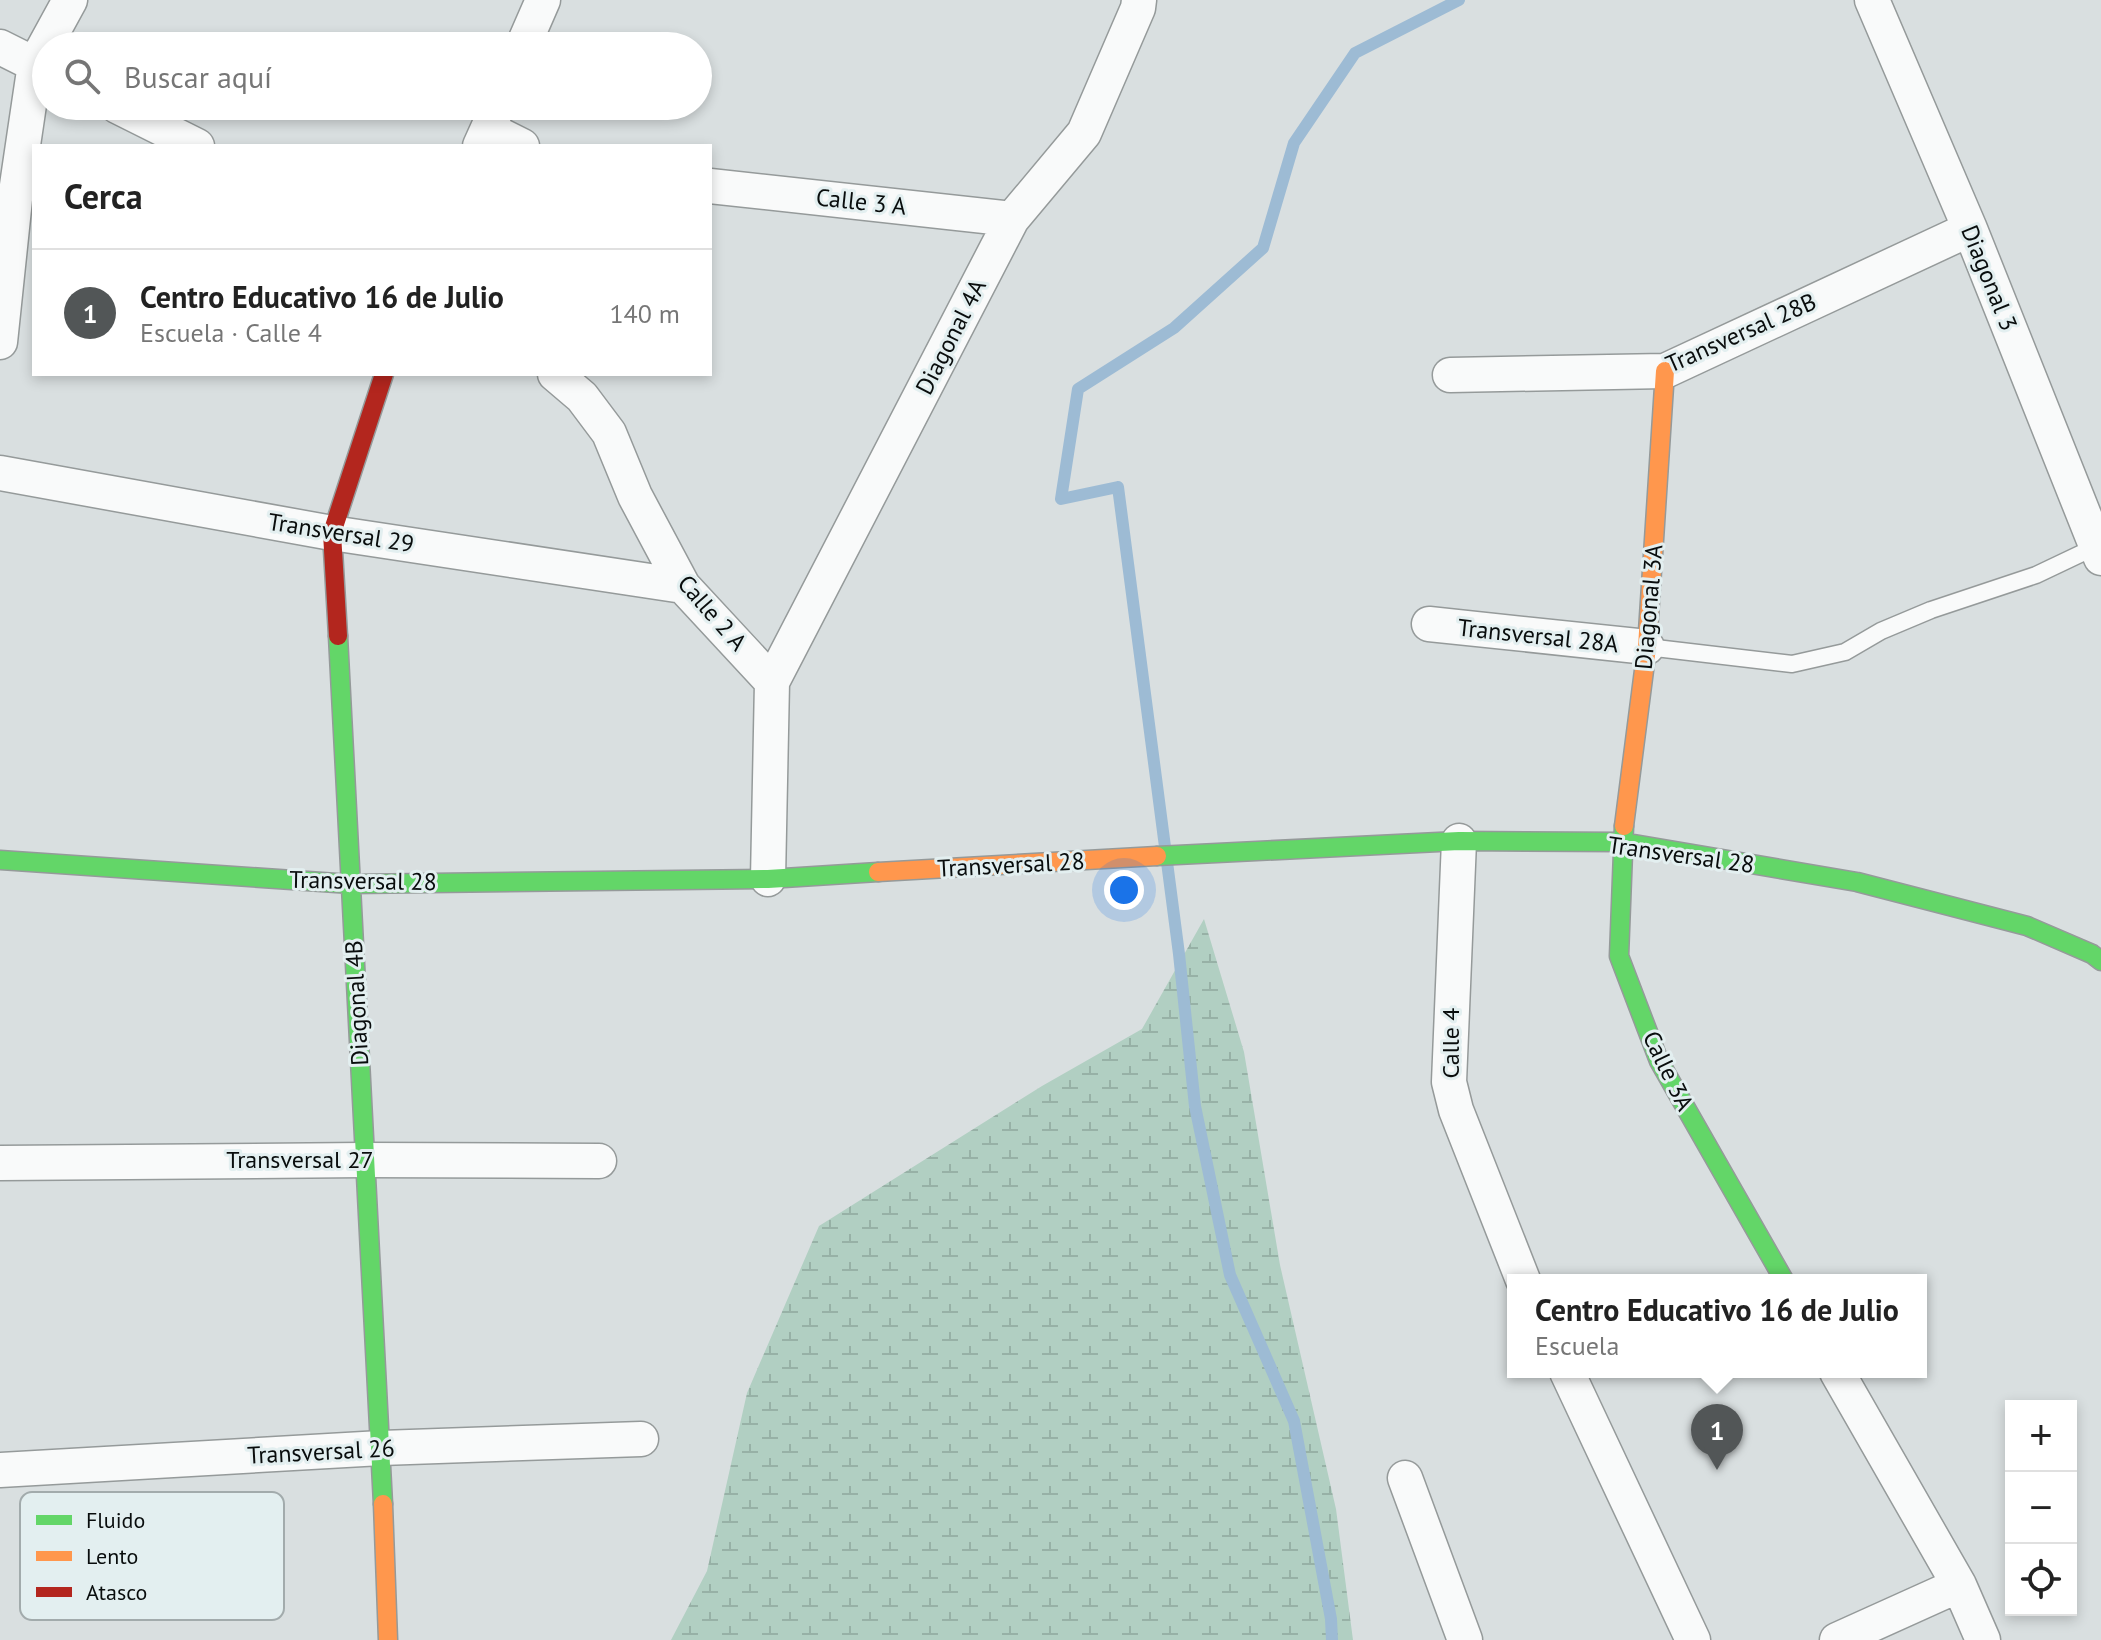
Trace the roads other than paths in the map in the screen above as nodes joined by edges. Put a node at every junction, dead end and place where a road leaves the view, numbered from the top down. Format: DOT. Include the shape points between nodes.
graph roads {
  1 [pos="70,0"];
  2 [pos="543,0"];
  3 [pos="1139,0"];
  4 [pos="1872,0"];
  5 [pos="56,32"];
  6 [pos="529,32"];
  7 [pos="0,47"];
  8 [pos="32,63"];
  9 [pos="32,109"];
  10 [pos="145,120"];
  11 [pos="489,127"];
  12 [pos="193,144"];
  13 [pos="519,144"];
  14 [pos="712,186"];
  15 [pos="1012,219"];
  16 [pos="1970,229"];
  17 [pos="0,342"];
  18 [pos="1665,371"];
  19 [pos="1450,375"];
  20 [pos="383,376"];
  21 [pos="557,376"];
  22 [pos="0,473"];
  23 [pos="332,533"];
  24 [pos="2099,552"];
  25 [pos="683,586"];
  26 [pos="1429,624"];
  27 [pos="1647,647"];
  28 [pos="772,682"];
  29 [pos="1459,841"];
  30 [pos="1622,842"];
  31 [pos="0,860"];
  32 [pos="768,879"];
  33 [pos="351,884"];
  34 [pos="2101,961"];
  35 [pos="364,1160"];
  36 [pos="599,1161"];
  37 [pos="0,1163"];
  38 [pos="1521,1274"];
  39 [pos="1781,1274"];
  40 [pos="1570,1378"];
  41 [pos="1840,1378"];
  42 [pos="641,1439"];
  43 [pos="381,1448"];
  44 [pos="0,1470"];
  45 [pos="1405,1478"];
  46 [pos="1959,1585"];
  47 [pos="388,1640"];
  48 [pos="1465,1640"];
  49 [pos="1693,1640"];
  50 [pos="1837,1640"];
  51 [pos="1983,1640"];
  1 -- 5 [label="street"];
  2 -- 6 [label="street"];
  3 -- 15 [label="street, Diagonal 4A" via="1084,133"];
  4 -- 16 [label="street, Diagonal 3"];
  7 -- 8 [label="street"];
  9 -- 17 [label="street" via="15,199"];
  10 -- 12 [label="street"];
  11 -- 13 [label="street"];
  14 -- 15 [label="street, Calle 3 A"];
  15 -- 28 [label="street, Diagonal 4A"];
  16 -- 18 [label="street, Transversal 28B"];
  16 -- 24 [label="street, Diagonal 3"];
  18 -- 19 [label="street, Transversal 28B"];
  18 -- 27 [label="street, Diagonal 3A"];
  20 -- 23 [label="street, Diagonal 4B"];
  21 -- 25 [label="street, Calle 2 A" via="582,397 609,433 635,496"];
  22 -- 23 [label="street, Transversal 29"];
  23 -- 25 [label="street, Transversal 29"];
  23 -- 33 [label="street, Diagonal 4B"];
  24 -- 27 [label="lane" via="1931,610 1845,652 1792,664"];
  25 -- 28 [label="street, Calle 2 A"];
  26 -- 27 [label="street, Transversal 28A"];
  27 -- 30 [label="street, Diagonal 3A"];
  28 -- 32 [label="street"];
  29 -- 30 [label="street, Transversal 28"];
  29 -- 32 [label="street, Transversal 28"];
  29 -- 38 [label="street, Calle 4" via="1449,1082"];
  30 -- 34 [label="street, Transversal 28" via="1857,882 2027,926"];
  30 -- 39 [label="street, Calle 3A" via="1619,956 1659,1061"];
  31 -- 33 [label="street, Transversal 28"];
  32 -- 33 [label="street, Transversal 28"];
  33 -- 35 [label="street, Diagonal 4B"];
  35 -- 36 [label="street, Transversal 27"];
  35 -- 37 [label="street, Transversal 27"];
  35 -- 43 [label="street, Diagonal 4B"];
  40 -- 49 [label="street"];
  41 -- 46 [label="street"];
  42 -- 43 [label="street, Transversal 26"];
  43 -- 44 [label="street, Transversal 26"];
  43 -- 47 [label="street, Diagonal 4B"];
  45 -- 48 [label="street"];
  46 -- 50 [label="street"];
  46 -- 51 [label="street"];
}
